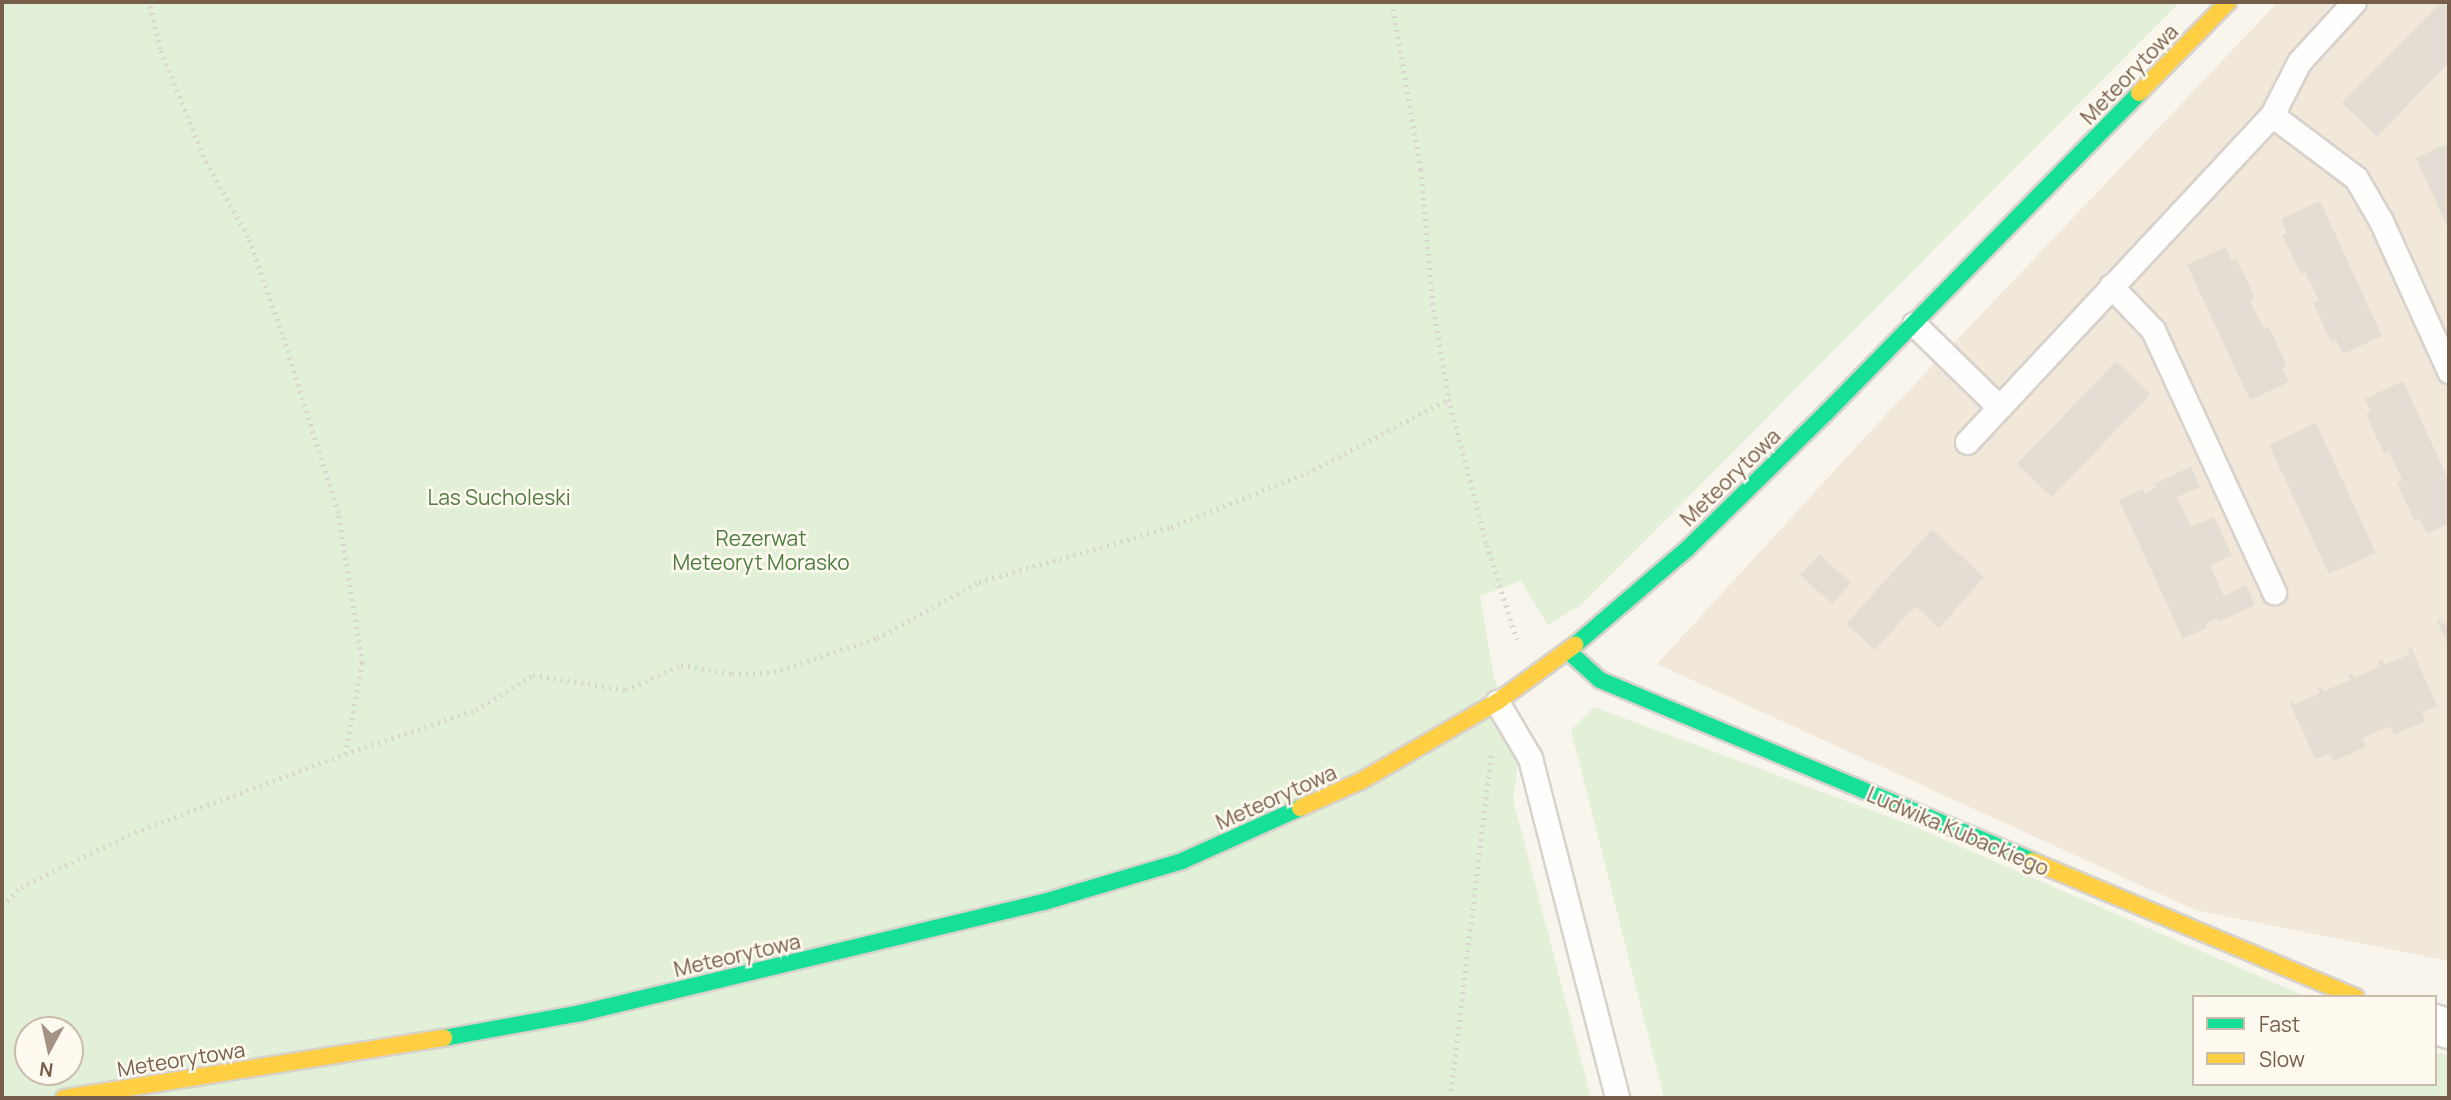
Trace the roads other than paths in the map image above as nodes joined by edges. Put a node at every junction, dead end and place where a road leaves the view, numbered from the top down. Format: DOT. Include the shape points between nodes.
graph roads {
  1 [pos="2228,2"];
  2 [pos="2352,2"];
  3 [pos="2272,115"];
  4 [pos="2111,286"];
  5 [pos="1916,327"];
  6 [pos="2449,370"];
  7 [pos="1999,407"];
  8 [pos="1967,442"];
  9 [pos="2274,593"];
  10 [pos="1568,651"];
  11 [pos="1497,702"];
  12 [pos="2351,995"];
  13 [pos="64,1098"];
  14 [pos="1617,1098"];
  1 -- 5 [label="street, Meteorytowa"];
  2 -- 3 [label="lane" via="2299,62"];
  3 -- 4 [label="lane"];
  3 -- 6 [label="lane" via="2356,178 2381,221"];
  4 -- 7 [label="lane"];
  4 -- 9 [label="lane" via="2153,330"];
  5 -- 7 [label="lane"];
  5 -- 10 [label="street, Meteorytowa" via="1687,549"];
  7 -- 8 [label="lane"];
  10 -- 11 [label="street, Meteorytowa"];
  10 -- 12 [label="street, Ludwika Kubackiego" via="1600,680"];
  11 -- 13 [label="street, Meteorytowa" via="1416,751 1298,811 1182,861 1055,898 581,1013"];
  11 -- 14 [label="lane" via="1530,758"];
}
